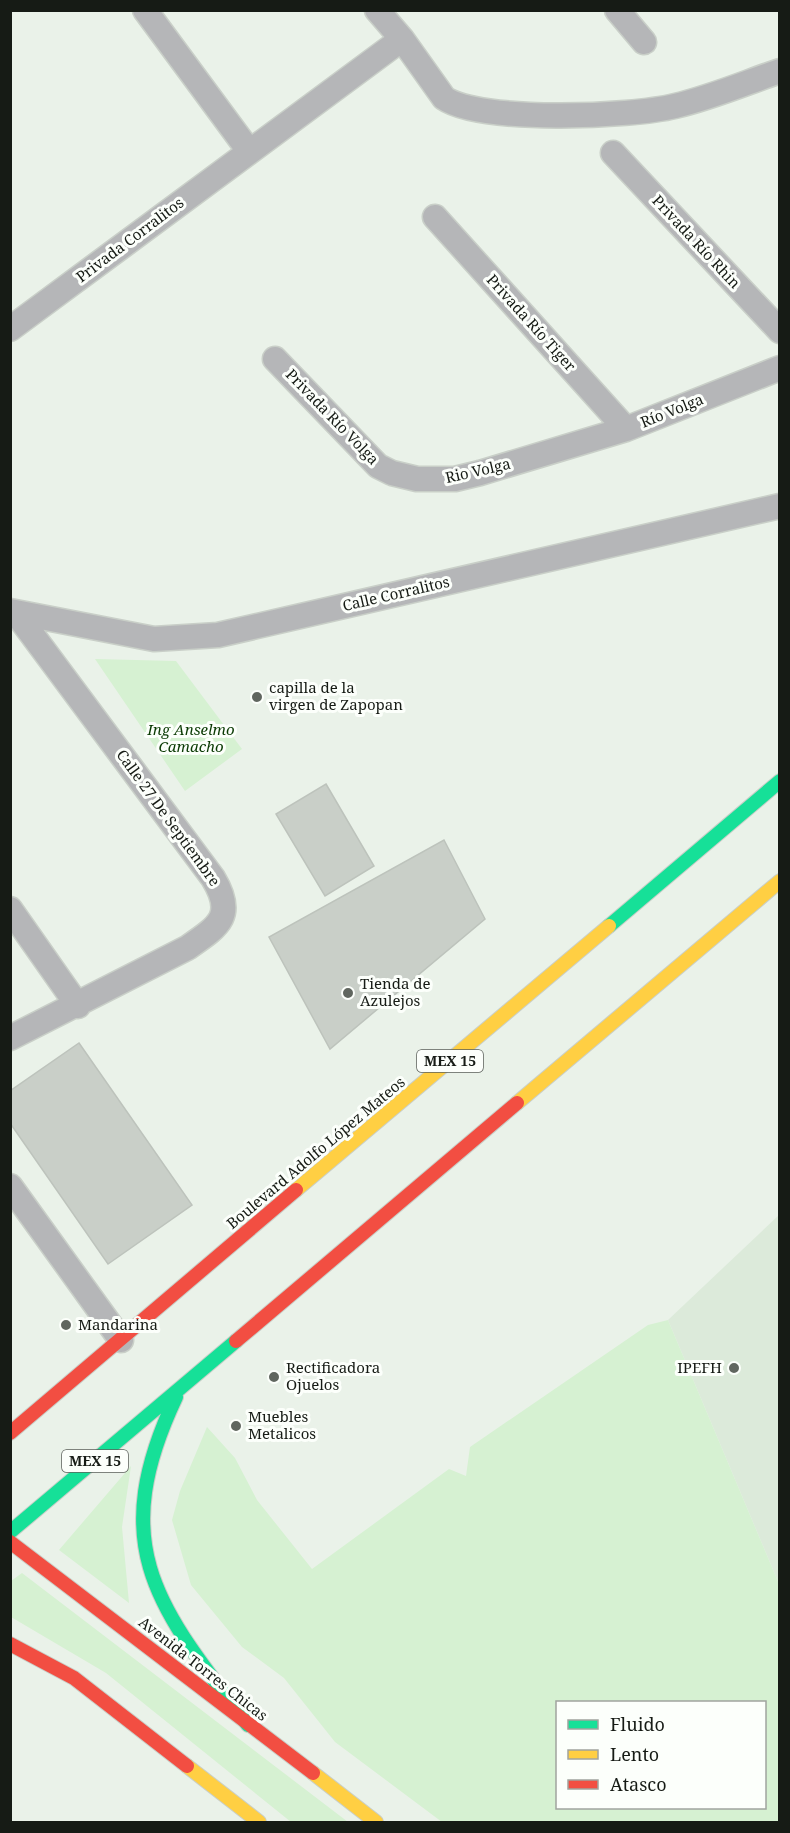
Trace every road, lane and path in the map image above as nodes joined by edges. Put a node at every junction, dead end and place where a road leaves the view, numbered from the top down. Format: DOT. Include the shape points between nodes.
graph roads {
  1 [pos="145,10"];
  2 [pos="377,10"];
  3 [pos="617,10"];
  4 [pos="402,39"];
  5 [pos="644,42"];
  6 [pos="780,71"];
  7 [pos="249,151"];
  8 [pos="613,153"];
  9 [pos="435,217"];
  10 [pos="10,330"];
  11 [pos="780,330"];
  12 [pos="275,359"];
  13 [pos="780,368"];
  14 [pos="626,429"];
  15 [pos="562,448"];
  16 [pos="392,473"];
  17 [pos="780,506"];
  18 [pos="13,612"];
  19 [pos="780,781"];
  20 [pos="780,881"];
  21 [pos="10,909"];
  22 [pos="78,1006"];
  23 [pos="10,1038"];
  24 [pos="10,1186"];
  25 [pos="121,1340"];
  26 [pos="180,1389"];
  27 [pos="10,1433"];
  28 [pos="10,1532"];
  29 [pos="10,1542"];
  30 [pos="10,1644"];
  31 [pos="248,1725"];
  32 [pos="259,1822"];
  33 [pos="376,1822"];
  1 -- 7 [label="street"];
  2 -- 4 [label="street"];
  3 -- 5 [label="street"];
  4 -- 6 [label="street" via="435,87 452,104 516,115 615,113 674,106"];
  4 -- 7 [label="street, Privada Corralitos"];
  7 -- 10 [label="street, Privada Corralitos"];
  8 -- 11 [label="street, Privada Río Rhin"];
  9 -- 14 [label="street, Privada Río Tiger"];
  12 -- 16 [label="street, Privada Río Volga" via="366,455"];
  13 -- 14 [label="street, Río Volga"];
  14 -- 15 [label="street, Río Volga"];
  15 -- 16 [label="street, Rio Volga" via="455,478 417,479"];
  17 -- 18 [label="street, Calle Corralitos" via="218,636 154,639"];
  18 -- 22 [label="street, Calle 27 De Septiembre" via="213,878 225,900 223,916 214,930 188,948"];
  19 -- 25 [label="main road, Boulevard Adolfo López Mateos / MEX 15"];
  20 -- 26 [label="main road, MEX 15"];
  21 -- 22 [label="street"];
  22 -- 23 [label="street, Calle 27 De Septiembre"];
  24 -- 25 [label="street"];
  25 -- 27 [label="main road, Boulevard Adolfo López Mateos / MEX 15"];
  26 -- 28 [label="main road, MEX 15"];
  26 -- 31 [label="main road" via="158,1439 146,1488 142,1535 147,1561 180,1634"];
  29 -- 31 [label="main road, Avenida Torres Chicas"];
  30 -- 32 [label="main road" via="74,1678"];
  31 -- 33 [label="main road, Avenida Torres Chicas"];
}
